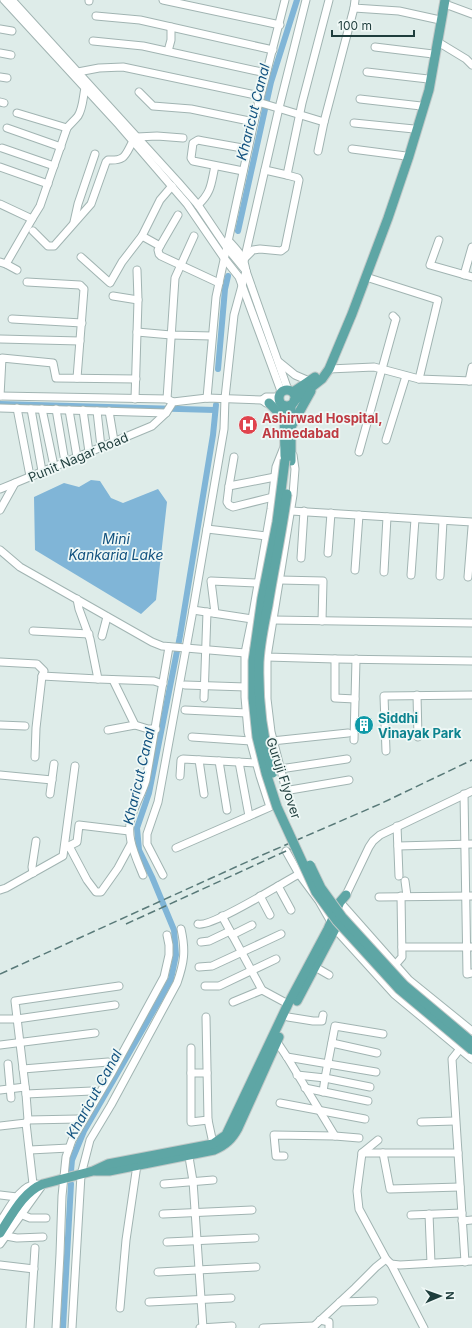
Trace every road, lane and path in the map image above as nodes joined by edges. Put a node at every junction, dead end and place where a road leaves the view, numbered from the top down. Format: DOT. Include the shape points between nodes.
graph roads {
  1 [pos="4,0"];
  2 [pos="12,0"];
  3 [pos="163,0"];
  4 [pos="203,0"];
  5 [pos="285,0"];
  6 [pos="306,0"];
  7 [pos="329,0"];
  8 [pos="355,0"];
  9 [pos="444,1"];
  10 [pos="354,8"];
  11 [pos="201,9"];
  12 [pos="472,14"];
  13 [pos="96,16"];
  14 [pos="440,20"];
  15 [pos="280,25"];
  16 [pos="171,27"];
  17 [pos="0,29"];
  18 [pos="12,31"];
  19 [pos="94,41"];
  20 [pos="438,42"];
  21 [pos="375,47"];
  22 [pos="273,50"];
  23 [pos="168,51"];
  24 [pos="0,53"];
  25 [pos="433,54"];
  26 [pos="11,55"];
  27 [pos="472,64"];
  28 [pos="78,72"];
  29 [pos="367,72"];
  30 [pos="266,73"];
  31 [pos="428,79"];
  32 [pos="85,88"];
  33 [pos="139,92"];
  34 [pos="360,99"];
  35 [pos="260,101"];
  36 [pos="421,106"];
  37 [pos="277,107"];
  38 [pos="17,113"];
  39 [pos="300,115"];
  40 [pos="254,122"];
  41 [pos="324,122"];
  42 [pos="354,123"];
  43 [pos="7,128"];
  44 [pos="67,128"];
  45 [pos="414,129"];
  46 [pos="183,138"];
  47 [pos="135,139"];
  48 [pos="61,147"];
  49 [pos="2,148"];
  50 [pos="248,149"];
  51 [pos="352,149"];
  52 [pos="318,151"];
  53 [pos="95,154"];
  54 [pos="406,156"];
  55 [pos="54,166"];
  56 [pos="215,166"];
  57 [pos="0,167"];
  58 [pos="265,170"];
  59 [pos="243,172"];
  60 [pos="287,175"];
  61 [pos="48,184"];
  62 [pos="172,186"];
  63 [pos="0,204"];
  64 [pos="198,205"];
  65 [pos="178,216"];
  66 [pos="32,219"];
  67 [pos="74,223"];
  68 [pos="33,231"];
  69 [pos="142,236"];
  70 [pos="194,236"];
  71 [pos="228,240"];
  72 [pos="439,240"];
  73 [pos="160,246"];
  74 [pos="472,247"];
  75 [pos="227,248"];
  76 [pos="81,257"];
  77 [pos="224,258"];
  78 [pos="245,260"];
  79 [pos="3,263"];
  80 [pos="181,265"];
  81 [pos="17,270"];
  82 [pos="137,270"];
  83 [pos="246,271"];
  84 [pos="464,275"];
  85 [pos="366,277"];
  86 [pos="472,277"];
  87 [pos="27,282"];
  88 [pos="219,283"];
  89 [pos="242,284"];
  90 [pos="113,296"];
  91 [pos="138,300"];
  92 [pos="393,316"];
  93 [pos="12,320"];
  94 [pos="82,322"];
  95 [pos="137,332"];
  96 [pos="172,335"];
  97 [pos="212,336"];
  98 [pos="0,339"];
  99 [pos="80,341"];
  100 [pos="278,362"];
  101 [pos="472,367"];
  102 [pos="329,369"];
  103 [pos="382,369"];
  104 [pos="406,376"];
  105 [pos="77,378"];
  106 [pos="136,379"];
  107 [pos="419,380"];
  108 [pos="470,381"];
  109 [pos="313,382"];
  110 [pos="0,396"];
  111 [pos="207,398"];
  112 [pos="225,398"];
  113 [pos="286,398"];
  114 [pos="135,399"];
  115 [pos="171,401"];
  116 [pos="266,401"];
  117 [pos="0,408"];
  118 [pos="18,408"];
  119 [pos="31,409"];
  120 [pos="42,409"];
  121 [pos="56,409"];
  122 [pos="69,410"];
  123 [pos="83,410"];
  124 [pos="97,411"];
  125 [pos="109,411"];
  126 [pos="166,412"];
  127 [pos="285,419"];
  128 [pos="291,427"];
  129 [pos="386,440"];
  130 [pos="114,442"];
  131 [pos="288,445"];
  132 [pos="101,447"];
  133 [pos="89,452"];
  134 [pos="359,452"];
  135 [pos="234,456"];
  136 [pos="77,457"];
  137 [pos="288,460"];
  138 [pos="64,462"];
  139 [pos="54,466"];
  140 [pos="42,471"];
  141 [pos="30,476"];
  142 [pos="275,477"];
  143 [pos="14,483"];
  144 [pos="229,486"];
  145 [pos="0,489"];
  146 [pos="273,497"];
  147 [pos="0,510"];
  148 [pos="291,510"];
  149 [pos="304,511"];
  150 [pos="331,513"];
  151 [pos="359,515"];
  152 [pos="387,517"];
  153 [pos="415,519"];
  154 [pos="443,521"];
  155 [pos="472,522"];
  156 [pos="472,527"];
  157 [pos="207,529"];
  158 [pos="266,536"];
  159 [pos="0,550"];
  160 [pos="328,553"];
  161 [pos="301,558"];
  162 [pos="355,570"];
  163 [pos="384,572"];
  164 [pos="411,575"];
  165 [pos="440,576"];
  166 [pos="198,578"];
  167 [pos="468,578"];
  168 [pos="280,580"];
  169 [pos="211,581"];
  170 [pos="258,583"];
  171 [pos="77,599"];
  172 [pos="193,610"];
  173 [pos="207,612"];
  174 [pos="215,613"];
  175 [pos="107,617"];
  176 [pos="252,619"];
  177 [pos="273,620"];
  178 [pos="322,621"];
  179 [pos="472,623"];
  180 [pos="33,631"];
  181 [pos="89,634"];
  182 [pos="102,636"];
  183 [pos="170,647"];
  184 [pos="184,648"];
  185 [pos="205,650"];
  186 [pos="245,653"];
  187 [pos="267,657"];
  188 [pos="335,659"];
  189 [pos="356,659"];
  190 [pos="472,661"];
  191 [pos="0,662"];
  192 [pos="42,676"];
  193 [pos="98,679"];
  194 [pos="113,680"];
  195 [pos="163,684"];
  196 [pos="185,685"];
  197 [pos="203,686"];
  198 [pos="246,687"];
  199 [pos="417,695"];
  200 [pos="472,695"];
  201 [pos="204,698"];
  202 [pos="355,699"];
  203 [pos="185,710"];
  204 [pos="247,713"];
  205 [pos="0,725"];
  206 [pos="135,725"];
  207 [pos="25,726"];
  208 [pos="156,729"];
  209 [pos="108,730"];
  210 [pos="348,733"];
  211 [pos="192,737"];
  212 [pos="418,737"];
  213 [pos="251,740"];
  214 [pos="354,740"];
  215 [pos="272,741"];
  216 [pos="386,751"];
  217 [pos="35,757"];
  218 [pos="347,759"];
  219 [pos="199,760"];
  220 [pos="218,761"];
  221 [pos="239,762"];
  222 [pos="256,763"];
  223 [pos="54,764"];
  224 [pos="75,766"];
  225 [pos="280,769"];
  226 [pos="0,775"];
  227 [pos="180,776"];
  228 [pos="52,780"];
  229 [pos="350,780"];
  230 [pos="472,790"];
  231 [pos="50,794"];
  232 [pos="204,794"];
  233 [pos="464,794"];
  234 [pos="227,810"];
  235 [pos="249,816"];
  236 [pos="468,817"];
  237 [pos="397,826"];
  238 [pos="129,831"];
  239 [pos="36,841"];
  240 [pos="131,844"];
  241 [pos="469,844"];
  242 [pos="398,846"];
  243 [pos="66,847"];
  244 [pos="176,848"];
  245 [pos="286,851"];
  246 [pos="33,873"];
  247 [pos="298,874"];
  248 [pos="143,875"];
  249 [pos="163,875"];
  250 [pos="278,886"];
  251 [pos="0,890"];
  252 [pos="260,896"];
  253 [pos="404,896"];
  254 [pos="469,896"];
  255 [pos="379,897"];
  256 [pos="343,901"];
  257 [pos="291,910"];
  258 [pos="270,915"];
  259 [pos="222,916"];
  260 [pos="198,924"];
  261 [pos="252,925"];
  262 [pos="333,926"];
  263 [pos="181,929"];
  264 [pos="231,933"];
  265 [pos="281,934"];
  266 [pos="167,935"];
  267 [pos="201,942"];
  268 [pos="402,947"];
  269 [pos="469,947"];
  270 [pos="242,953"];
  271 [pos="276,959"];
  272 [pos="396,964"];
  273 [pos="199,967"];
  274 [pos="315,968"];
  275 [pos="252,971"];
  276 [pos="472,974"];
  277 [pos="329,975"];
  278 [pos="164,978"];
  279 [pos="176,983"];
  280 [pos="119,986"];
  281 [pos="206,986"];
  282 [pos="262,990"];
  283 [pos="233,1002"];
  284 [pos="288,1004"];
  285 [pos="115,1005"];
  286 [pos="323,1015"];
  287 [pos="206,1017"];
  288 [pos="288,1017"];
  289 [pos="0,1019"];
  290 [pos="18,1019"];
  291 [pos="472,1031"];
  292 [pos="95,1033"];
  293 [pos="383,1034"];
  294 [pos="277,1042"];
  295 [pos="472,1042"];
  296 [pos="20,1043"];
  297 [pos="332,1043"];
  298 [pos="0,1045"];
  299 [pos="125,1047"];
  300 [pos="191,1048"];
  301 [pos="460,1049"];
  302 [pos="472,1050"];
  303 [pos="139,1053"];
  304 [pos="377,1053"];
  305 [pos="287,1057"];
  306 [pos="472,1059"];
  307 [pos="108,1062"];
  308 [pos="8,1064"];
  309 [pos="328,1064"];
  310 [pos="23,1069"];
  311 [pos="376,1072"];
  312 [pos="191,1073"];
  313 [pos="207,1073"];
  314 [pos="297,1075"];
  315 [pos="325,1078"];
  316 [pos="370,1087"];
  317 [pos="306,1088"];
  318 [pos="10,1089"];
  319 [pos="0,1090"];
  320 [pos="26,1090"];
  321 [pos="92,1091"];
  322 [pos="323,1092"];
  323 [pos="11,1098"];
  324 [pos="368,1101"];
  325 [pos="280,1103"];
  326 [pos="319,1110"];
  327 [pos="78,1119"];
  328 [pos="365,1119"];
  329 [pos="208,1120"];
  330 [pos="455,1121"];
  331 [pos="27,1122"];
  332 [pos="421,1122"];
  333 [pos="0,1126"];
  334 [pos="335,1136"];
  335 [pos="359,1138"];
  336 [pos="378,1140"];
  337 [pos="213,1147"];
  338 [pos="69,1148"];
  339 [pos="30,1150"];
  340 [pos="188,1151"];
  341 [pos="362,1153"];
  342 [pos="383,1153"];
  343 [pos="458,1153"];
  344 [pos="284,1156"];
  345 [pos="137,1165"];
  346 [pos="93,1171"];
  347 [pos="81,1175"];
  348 [pos="63,1179"];
  349 [pos="212,1180"];
  350 [pos="193,1181"];
  351 [pos="43,1184"];
  352 [pos="164,1184"];
  353 [pos="33,1187"];
  354 [pos="460,1187"];
  355 [pos="0,1195"];
  356 [pos="17,1197"];
  357 [pos="252,1210"];
  358 [pos="195,1212"];
  359 [pos="462,1213"];
  360 [pos="20,1214"];
  361 [pos="164,1214"];
  362 [pos="429,1214"];
  363 [pos="411,1215"];
  364 [pos="46,1218"];
  365 [pos="472,1220"];
  366 [pos="462,1221"];
  367 [pos="0,1222"];
  368 [pos="3,1234"];
  369 [pos="43,1237"];
  370 [pos="255,1238"];
  371 [pos="197,1241"];
  372 [pos="167,1242"];
  373 [pos="0,1244"];
  374 [pos="35,1248"];
  375 [pos="468,1261"];
  376 [pos="388,1262"];
  377 [pos="431,1263"];
  378 [pos="0,1265"];
  379 [pos="256,1267"];
  380 [pos="34,1269"];
  381 [pos="199,1270"];
  382 [pos="158,1272"];
  383 [pos="231,1298"];
  384 [pos="201,1300"];
  385 [pos="374,1301"];
  386 [pos="150,1302"];
  387 [pos="340,1302"];
  388 [pos="120,1308"];
  389 [pos="320,1320"];
  390 [pos="232,1326"];
  391 [pos="313,1327"];
  392 [pos="30,1328"];
  393 [pos="56,1328"];
  394 [pos="72,1328"];
  395 [pos="202,1328"];
  396 [pos="263,1328"];
  397 [pos="329,1328"];
  398 [pos="424,1328"];
  1 -- 32 [label="street"];
  2 -- 28 [label="street"];
  3 -- 11 [label="street"];
  4 -- 11 [label="street"];
  5 -- 15 [label="street"];
  6 -- 37 [label="street"];
  7 -- 39 [label="street"];
  8 -- 10 [label="street"];
  9 -- 12 [label="street"];
  9 -- 14 [label="main road"];
  9 -- 20 [label="main road"];
  10 -- 14 [label="street" via="399,11"];
  10 -- 41 [label="street"];
  11 -- 15 [label="street"];
  13 -- 16 [label="street" via="140,20"];
  14 -- 25 [label="main road"];
  15 -- 22 [label="street"];
  16 -- 22 [label="street"];
  16 -- 23 [label="street"];
  17 -- 18 [label="street"];
  19 -- 23 [label="street"];
  20 -- 27 [label="street"];
  20 -- 85 [label="main road" via="429,90 409,156"];
  21 -- 25 [label="street"];
  22 -- 30 [label="street"];
  23 -- 30 [label="street"];
  24 -- 26 [label="street"];
  25 -- 31 [label="main road"];
  28 -- 35 [label="street" via="123,67"];
  28 -- 47 [label="street"];
  29 -- 31 [label="street"];
  30 -- 35 [label="street"];
  31 -- 36 [label="main road"];
  32 -- 44 [label="street" via="81,110"];
  32 -- 47 [label="street"];
  33 -- 40 [label="street" via="153,106"];
  34 -- 36 [label="street"];
  35 -- 37 [label="street"];
  35 -- 40 [label="street"];
  36 -- 45 [label="main road"];
  37 -- 39 [label="street"];
  37 -- 58 [label="street"];
  38 -- 44 [label="street"];
  39 -- 41 [label="street"];
  39 -- 60 [label="street"];
  40 -- 50 [label="street"];
  41 -- 52 [label="street"];
  42 -- 45 [label="street"];
  43 -- 48 [label="street"];
  44 -- 48 [label="street"];
  45 -- 54 [label="main road"];
  46 -- 47 [label="street" via="157,136"];
  47 -- 62 [label="street"];
  47 -- 64 [label="street"];
  47 -- 67 [label="street" via="121,159 106,162 91,204"];
  48 -- 55 [label="street"];
  49 -- 55 [label="street"];
  50 -- 56 [label="street" via="195,141 191,160"];
  50 -- 59 [label="street"];
  51 -- 54 [label="street"];
  53 -- 67 [label="street"];
  54 -- 109 [label="main road" via="350,313 324,369"];
  55 -- 61 [label="street"];
  56 -- 59 [label="street"];
  56 -- 64 [label="street" via="210,191"];
  57 -- 61 [label="street"];
  58 -- 60 [label="street"];
  58 -- 78 [label="street"];
  59 -- 71 [label="street"];
  60 -- 78 [label="street" via="299,180 285,248 281,251 253,250"];
  61 -- 66 [label="street"];
  62 -- 69 [label="street" via="160,200"];
  62 -- 77 [label="street"];
  63 -- 66 [label="street"];
  64 -- 75 [label="street"];
  65 -- 73 [label="street"];
  66 -- 79 [label="street"];
  67 -- 68 [label="street" via="51,247"];
  69 -- 73 [label="street"];
  69 -- 76 [label="street" via="110,283"];
  70 -- 80 [label="street"];
  71 -- 75 [label="street"];
  71 -- 78 [label="street"];
  72 -- 84 [label="street" via="430,265"];
  73 -- 80 [label="street" via="159,254"];
  74 -- 84 [label="street"];
  75 -- 77 [label="street"];
  75 -- 83 [label="street"];
  77 -- 88 [label="street"];
  77 -- 89 [label="street"];
  78 -- 83 [label="street"];
  79 -- 81 [label="street"];
  80 -- 88 [label="street"];
  80 -- 96 [label="street" via="175,278"];
  82 -- 91 [label="street"];
  83 -- 89 [label="street"];
  83 -- 100 [label="street"];
  84 -- 86 [label="street"];
  85 -- 102 [label="main road"];
  85 -- 107 [label="street" via="438,300"];
  87 -- 94 [label="street" via="83,287"];
  88 -- 97 [label="street"];
  89 -- 112 [label="street" via="234,315"];
  89 -- 113 [label="street"];
  90 -- 91 [label="street"];
  91 -- 95 [label="street"];
  92 -- 103 [label="street" via="396,319"];
  93 -- 94 [label="street"];
  94 -- 99 [label="street"];
  95 -- 96 [label="street"];
  95 -- 106 [label="street"];
  96 -- 97 [label="street"];
  96 -- 115 [label="street"];
  97 -- 111 [label="street"];
  98 -- 99 [label="street"];
  99 -- 105 [label="street"];
  100 -- 109 [label="street" via="294,375"];
  100 -- 113 [label="street"];
  101 -- 108 [label="street"];
  102 -- 103 [label="street"];
  102 -- 109 [label="main road" via="322,379"];
  103 -- 104 [label="street"];
  103 -- 134 [label="street"];
  104 -- 107 [label="street"];
  104 -- 129 [label="street"];
  105 -- 106 [label="street"];
  105 -- 110 [label="street" via="56,378 53,363 2,358"];
  106 -- 114 [label="street"];
  107 -- 108 [label="street"];
  109 -- 113 [label="main road"];
  109 -- 128 [label="main road"];
  110 -- 114 [label="street"];
  111 -- 112 [label="street"];
  111 -- 115 [label="street"];
  112 -- 116 [label="street"];
  112 -- 157 [label="street" via="224,429"];
  113 -- 116 [label="street"];
  113 -- 127 [label="main road"];
  113 -- 128 [label="main road"];
  114 -- 115 [label="street"];
  115 -- 126 [label="street, Punit Nagar Road"];
  116 -- 127 [label="main road"];
  117 -- 118 [label="street"];
  118 -- 119 [label="street"];
  118 -- 141 [label="street"];
  119 -- 120 [label="street"];
  119 -- 140 [label="street"];
  120 -- 121 [label="street"];
  120 -- 139 [label="street"];
  121 -- 122 [label="street"];
  121 -- 138 [label="street"];
  122 -- 123 [label="street"];
  122 -- 136 [label="street"];
  123 -- 124 [label="street"];
  123 -- 133 [label="street"];
  124 -- 125 [label="street"];
  124 -- 132 [label="street"];
  125 -- 126 [label="street"];
  125 -- 130 [label="street"];
  126 -- 130 [label="street, Punit Nagar Road" via="152,426"];
  127 -- 131 [label="main road"];
  128 -- 131 [label="main road"];
  130 -- 132 [label="street, Punit Nagar Road"];
  131 -- 137 [label="main road, Guruji Flyover"];
  131 -- 142 [label="street" via="276,467"];
  131 -- 148 [label="street" via="295,469"];
  132 -- 133 [label="street, Punit Nagar Road"];
  133 -- 136 [label="street, Punit Nagar Road"];
  135 -- 144 [label="street"];
  136 -- 138 [label="street, Punit Nagar Road"];
  137 -- 295 [label="main road, Guruji Flyover, bridge" via="283,523 259,661 263,736 280,798 321,888 342,917 404,985"];
  137 -- 302 [label="main road, Guruji Flyover, bridge" via="253,661 257,736 266,773 277,807 316,892 337,921 399,989"];
  138 -- 139 [label="street, Punit Nagar Road"];
  139 -- 140 [label="street, Punit Nagar Road"];
  140 -- 141 [label="street, Punit Nagar Road"];
  141 -- 143 [label="street, Punit Nagar Road"];
  142 -- 144 [label="street"];
  142 -- 146 [label="street"];
  143 -- 145 [label="street"];
  143 -- 147 [label="street, Punit Nagar Road"];
  144 -- 146 [label="street" via="227,502 233,507"];
  146 -- 158 [label="street"];
  148 -- 149 [label="street"];
  148 -- 168 [label="street"];
  149 -- 150 [label="street"];
  149 -- 161 [label="street"];
  150 -- 151 [label="street"];
  150 -- 160 [label="street"];
  151 -- 152 [label="street"];
  151 -- 162 [label="street"];
  152 -- 153 [label="street"];
  152 -- 163 [label="street"];
  153 -- 154 [label="street"];
  153 -- 164 [label="street"];
  154 -- 155 [label="street"];
  154 -- 165 [label="street"];
  156 -- 167 [label="street"];
  157 -- 158 [label="street"];
  157 -- 166 [label="street"];
  158 -- 170 [label="street"];
  159 -- 171 [label="street" via="20,567"];
  166 -- 169 [label="street"];
  166 -- 172 [label="street"];
  168 -- 177 [label="street"];
  168 -- 178 [label="street" via="323,581"];
  169 -- 170 [label="street"];
  169 -- 174 [label="street"];
  170 -- 176 [label="street"];
  171 -- 175 [label="street"];
  171 -- 181 [label="street"];
  172 -- 173 [label="street"];
  172 -- 184 [label="street"];
  173 -- 174 [label="street"];
  173 -- 185 [label="street"];
  174 -- 176 [label="street"];
  175 -- 182 [label="street"];
  175 -- 183 [label="street" via="152,642"];
  176 -- 186 [label="street"];
  177 -- 178 [label="street"];
  177 -- 187 [label="street"];
  178 -- 179 [label="street"];
  180 -- 181 [label="street"];
  181 -- 193 [label="street"];
  183 -- 184 [label="street"];
  183 -- 195 [label="street"];
  184 -- 185 [label="street"];
  184 -- 249 [label="street" via="159,795 147,834 147,844"];
  185 -- 186 [label="street"];
  185 -- 197 [label="street"];
  186 -- 187 [label="street"];
  186 -- 198 [label="street"];
  187 -- 188 [label="street"];
  187 -- 215 [label="street" via="267,699"];
  188 -- 189 [label="street"];
  188 -- 202 [label="street" via="335,698"];
  189 -- 190 [label="street"];
  189 -- 202 [label="street"];
  191 -- 192 [label="street" via="37,664 44,670"];
  192 -- 193 [label="street"];
  192 -- 217 [label="street"];
  193 -- 194 [label="street"];
  194 -- 195 [label="street" via="154,681"];
  194 -- 206 [label="street"];
  195 -- 208 [label="street"];
  196 -- 197 [label="street"];
  197 -- 198 [label="street"];
  197 -- 201 [label="street"];
  198 -- 204 [label="street"];
  199 -- 200 [label="street"];
  199 -- 212 [label="street"];
  199 -- 216 [label="street" via="384,696"];
  202 -- 214 [label="street"];
  203 -- 204 [label="street"];
  204 -- 213 [label="street"];
  205 -- 207 [label="street"];
  206 -- 208 [label="street"];
  206 -- 209 [label="street"];
  208 -- 238 [label="street" via="146,780 132,812"];
  210 -- 215 [label="street"];
  211 -- 213 [label="street"];
  213 -- 222 [label="street"];
  215 -- 225 [label="street"];
  218 -- 225 [label="street"];
  219 -- 220 [label="street"];
  219 -- 227 [label="street" via="181,760"];
  219 -- 232 [label="street"];
  220 -- 221 [label="street"];
  220 -- 234 [label="street"];
  221 -- 222 [label="street"];
  221 -- 235 [label="street"];
  222 -- 235 [label="street" via="270,807"];
  223 -- 228 [label="street"];
  224 -- 243 [label="street"];
  225 -- 229 [label="street" via="285,786 290,790"];
  226 -- 228 [label="street"];
  228 -- 231 [label="street"];
  230 -- 233 [label="street"];
  233 -- 236 [label="street"];
  233 -- 237 [label="street"];
  235 -- 244 [label="street"];
  236 -- 241 [label="street"];
  237 -- 242 [label="street"];
  237 -- 256 [label="street" via="373,840"];
  238 -- 240 [label="street"];
  238 -- 243 [label="street" via="80,825 77,842"];
  239 -- 246 [label="street"];
  240 -- 243 [label="street" via="101,892 96,892"];
  240 -- 248 [label="street"];
  241 -- 242 [label="street"];
  241 -- 254 [label="street"];
  242 -- 253 [label="street"];
  243 -- 246 [label="street" via="63,856"];
  245 -- 247 [label="street"];
  246 -- 251 [label="street"];
  247 -- 250 [label="street"];
  247 -- 262 [label="street"];
  250 -- 252 [label="street"];
  250 -- 257 [label="street"];
  252 -- 258 [label="street"];
  252 -- 259 [label="street"];
  253 -- 254 [label="street"];
  253 -- 255 [label="street"];
  253 -- 268 [label="street"];
  254 -- 269 [label="street"];
  256 -- 262 [label="main road"];
  256 -- 272 [label="street"];
  259 -- 260 [label="street" via="205,924"];
  259 -- 264 [label="street"];
  261 -- 264 [label="street"];
  262 -- 274 [label="main road"];
  262 -- 284 [label="main road"];
  262 -- 301 [label="street" via="394,994"];
  263 -- 279 [label="street" via="184,945 183,967"];
  264 -- 267 [label="street"];
  264 -- 270 [label="street"];
  265 -- 270 [label="street"];
  266 -- 278 [label="street" via="169,955"];
  268 -- 269 [label="street"];
  268 -- 272 [label="street" via="402,957"];
  269 -- 276 [label="street" via="467,974"];
  270 -- 273 [label="street" via="212,966"];
  270 -- 275 [label="street"];
  271 -- 275 [label="street"];
  272 -- 291 [label="street" via="409,980"];
  274 -- 277 [label="street"];
  274 -- 288 [label="main road"];
  275 -- 281 [label="street" via="219,986"];
  275 -- 282 [label="street"];
  278 -- 279 [label="street"];
  278 -- 299 [label="street"];
  279 -- 303 [label="street"];
  280 -- 290 [label="street" via="15,1001"];
  282 -- 283 [label="street"];
  282 -- 284 [label="street"];
  284 -- 337 [label="main road" via="226,1134"];
  285 -- 290 [label="street"];
  286 -- 288 [label="street" via="322,1021"];
  287 -- 313 [label="street"];
  288 -- 294 [label="main road"];
  289 -- 290 [label="street"];
  290 -- 296 [label="street"];
  292 -- 296 [label="street"];
  293 -- 297 [label="street" via="335,1026"];
  294 -- 305 [label="street"];
  294 -- 337 [label="main road" via="232,1139 224,1146"];
  296 -- 298 [label="street"];
  296 -- 310 [label="street"];
  297 -- 304 [label="street"];
  297 -- 309 [label="street"];
  299 -- 303 [label="street"];
  299 -- 338 [label="street"];
  300 -- 312 [label="street"];
  301 -- 306 [label="street"];
  301 -- 330 [label="street" via="452,1059"];
  303 -- 347 [label="street" via="90,1140"];
  305 -- 309 [label="street"];
  305 -- 314 [label="street"];
  307 -- 310 [label="street"];
  308 -- 318 [label="street"];
  309 -- 311 [label="street"];
  309 -- 315 [label="street"];
  310 -- 320 [label="street"];
  312 -- 313 [label="street"];
  312 -- 329 [label="street" via="191,1122"];
  313 -- 329 [label="street"];
  314 -- 315 [label="street"];
  314 -- 317 [label="street"];
  315 -- 316 [label="street"];
  315 -- 322 [label="street"];
  317 -- 322 [label="street"];
  317 -- 326 [label="street"];
  318 -- 319 [label="street"];
  318 -- 320 [label="street"];
  318 -- 323 [label="street"];
  320 -- 321 [label="street"];
  320 -- 331 [label="street"];
  322 -- 324 [label="street"];
  325 -- 326 [label="street"];
  326 -- 328 [label="street"];
  326 -- 334 [label="street"];
  327 -- 331 [label="street"];
  329 -- 337 [label="street"];
  330 -- 332 [label="street"];
  330 -- 343 [label="street"];
  331 -- 333 [label="street"];
  331 -- 339 [label="street"];
  334 -- 335 [label="street"];
  334 -- 344 [label="street" via="274,1135 276,1156"];
  336 -- 341 [label="street"];
  337 -- 340 [label="main road"];
  338 -- 339 [label="street"];
  338 -- 348 [label="street"];
  339 -- 353 [label="street"];
  340 -- 345 [label="main road"];
  340 -- 346 [label="main road" via="108,1164"];
  340 -- 350 [label="street"];
  341 -- 342 [label="street"];
  341 -- 376 [label="street" via="356,1191 359,1209"];
  342 -- 343 [label="street"];
  342 -- 354 [label="street" via="390,1189"];
  343 -- 354 [label="street"];
  345 -- 346 [label="main road" via="109,1171"];
  345 -- 388 [label="street" via="126,1240"];
  346 -- 347 [label="main road"];
  347 -- 348 [label="main road"];
  347 -- 394 [label="street"];
  348 -- 351 [label="main road"];
  348 -- 393 [label="street"];
  349 -- 350 [label="street"];
  350 -- 352 [label="street"];
  350 -- 358 [label="street"];
  351 -- 353 [label="main road"];
  351 -- 360 [label="street"];
  353 -- 356 [label="street" via="27,1187"];
  353 -- 368 [label="main road" via="18,1205"];
  354 -- 359 [label="street"];
  355 -- 356 [label="street"];
  356 -- 367 [label="street"];
  357 -- 358 [label="street"];
  358 -- 361 [label="street"];
  358 -- 371 [label="street"];
  359 -- 362 [label="street"];
  359 -- 366 [label="street"];
  360 -- 364 [label="street" via="30,1218"];
  360 -- 368 [label="street"];
  362 -- 363 [label="street"];
  362 -- 377 [label="street"];
  365 -- 366 [label="street"];
  366 -- 375 [label="street"];
  368 -- 369 [label="street" via="17,1238"];
  368 -- 373 [label="street"];
  370 -- 371 [label="street"];
  371 -- 372 [label="street"];
  371 -- 381 [label="street"];
  374 -- 380 [label="street"];
  375 -- 377 [label="street"];
  376 -- 377 [label="street"];
  376 -- 387 [label="street" via="376,1267"];
  376 -- 398 [label="street"];
  378 -- 380 [label="street"];
  379 -- 381 [label="street"];
  380 -- 392 [label="street"];
  381 -- 382 [label="street"];
  381 -- 384 [label="street"];
  383 -- 384 [label="street"];
  384 -- 386 [label="street"];
  384 -- 395 [label="street"];
  385 -- 387 [label="street"];
  387 -- 389 [label="street"];
  389 -- 391 [label="street"];
  389 -- 397 [label="street" via="329,1322"];
  390 -- 395 [label="street"];
  391 -- 396 [label="street"];
}
